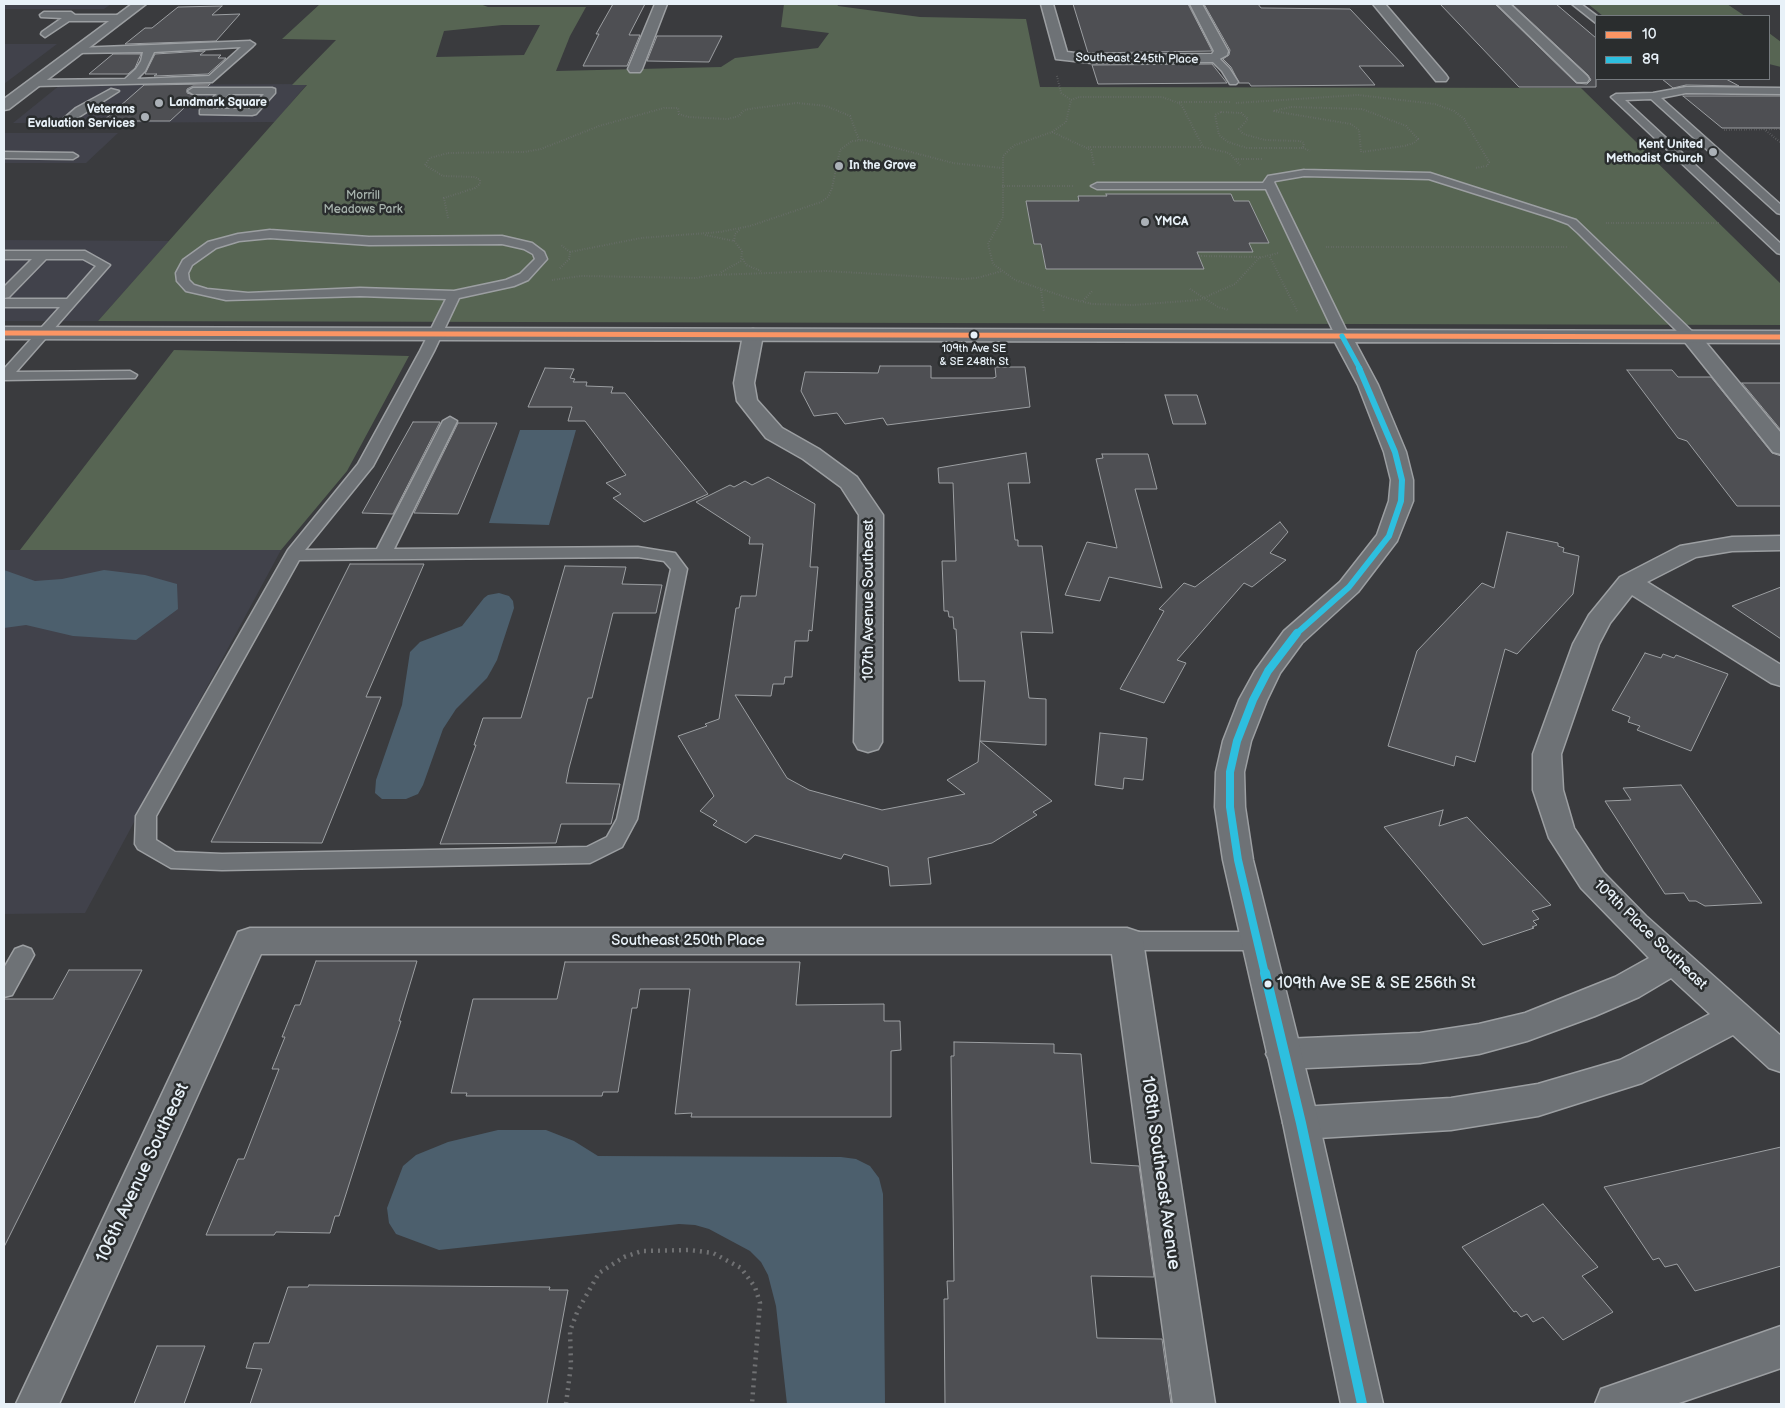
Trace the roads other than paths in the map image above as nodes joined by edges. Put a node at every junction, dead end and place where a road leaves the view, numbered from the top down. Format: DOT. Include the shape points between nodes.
graph roads {
  1 [pos="140,4"];
  2 [pos="661,4"];
  3 [pos="1047,4"];
  4 [pos="1196,4"];
  5 [pos="1379,4"];
  6 [pos="1503,4"];
  7 [pos="1576,4"];
  8 [pos="44,15"];
  9 [pos="66,18"];
  10 [pos="121,18"];
  11 [pos="1595,19"];
  12 [pos="45,34"];
  13 [pos="151,49"];
  14 [pos="77,51"];
  15 [pos="1214,58"];
  16 [pos="635,69"];
  17 [pos="1441,78"];
  18 [pos="1582,78"];
  19 [pos="128,82"];
  20 [pos="1233,82"];
  21 [pos="30,87"];
  22 [pos="114,91"];
  23 [pos="226,91"];
  24 [pos="1781,91"];
  25 [pos="1653,96"];
  26 [pos="4,106"];
  27 [pos="68,120"];
  28 [pos="4,155"];
  29 [pos="73,156"];
  30 [pos="1097,186"];
  31 [pos="1270,186"];
  32 [pos="1781,211"];
  33 [pos="1781,250"];
  34 [pos="4,255"];
  35 [pos="43,255"];
  36 [pos="4,294"];
  37 [pos="454,295"];
  38 [pos="4,302"];
  39 [pos="71,302"];
  40 [pos="4,333"];
  41 [pos="44,334"];
  42 [pos="435,335"];
  43 [pos="753,335"];
  44 [pos="1342,336"];
  45 [pos="1691,337"];
  46 [pos="1781,337"];
  47 [pos="130,375"];
  48 [pos="4,376"];
  49 [pos="450,421"];
  50 [pos="1781,446"];
  51 [pos="1781,543"];
  52 [pos="383,554"];
  53 [pos="294,555"];
  54 [pos="1629,582"];
  55 [pos="1781,676"];
  56 [pos="868,742"];
  57 [pos="250,941"];
  58 [pos="1127,941"];
  59 [pos="1258,941"];
  60 [pos="23,955"];
  61 [pos="1673,960"];
  62 [pos="4,988"];
  63 [pos="1736,1017"];
  64 [pos="1284,1054"];
  65 [pos="1781,1057"];
  66 [pos="1301,1123"];
  67 [pos="1781,1347"];
  68 [pos="36,1404"];
  69 [pos="1194,1404"];
  70 [pos="1362,1404"];
  71 [pos="1616,1404"];
  1 -- 10 [label="street"];
  2 -- 16 [label="street"];
  3 -- 15 [label="street, Southeast 245th Place" via="1061,56 1092,60"];
  4 -- 15 [label="street" via="1221,51"];
  5 -- 17 [label="street"];
  6 -- 18 [label="street"];
  7 -- 11 [label="lane"];
  8 -- 9 [label="lane" via="71,15"];
  9 -- 10 [label="lane"];
  9 -- 12 [label="lane"];
  10 -- 14 [label="street"];
  13 -- 14 [label="lane"];
  13 -- 19 [label="lane" via="140,71"];
  13 -- 19 [label="lane" via="250,44 212,79"];
  14 -- 21 [label="street"];
  15 -- 20 [label="lane"];
  19 -- 21 [label="lane"];
  21 -- 22 [label="lane"];
  21 -- 26 [label="street"];
  22 -- 23 [label="lane"];
  22 -- 27 [label="lane"];
  23 -- 23 [label="lane" via="244,91 272,91 252,112 204,112"];
  24 -- 25 [label="lane" via="1686,90"];
  25 -- 32 [label="lane"];
  25 -- 33 [label="lane" via="1616,97"];
  28 -- 29 [label="lane"];
  30 -- 31 [label="lane"];
  31 -- 44 [label="lane"];
  31 -- 45 [label="lane" via="1268,182 1272,178 1304,173 1430,176 1572,222"];
  34 -- 35 [label="lane"];
  35 -- 36 [label="lane"];
  35 -- 39 [label="lane" via="85,255 104,266"];
  37 -- 37 [label="lane" via="487,290 524,277 541,259 538,252 528,246 502,240 368,241 270,234 212,245 187,263 182,273 183,281 190,288 226,296 360,292"];
  37 -- 42 [label="lane"];
  38 -- 39 [label="lane"];
  39 -- 41 [label="lane"];
  40 -- 41 [label="street"];
  41 -- 42 [label="street"];
  41 -- 48 [label="lane"];
  42 -- 43 [label="street"];
  42 -- 53 [label="lane" via="365,466"];
  43 -- 44 [label="street"];
  43 -- 56 [label="street, 107th Avenue Southeast" via="744,383 747,401 774,434 811,454 849,482 871,515"];
  44 -- 45 [label="street"];
  44 -- 59 [label="street" via="1368,385 1395,452 1402,480 1401,501 1389,536 1349,587 1293,637 1268,671 1237,741 1230,772 1230,807 1238,860"];
  45 -- 46 [label="street"];
  45 -- 50 [label="street"];
  47 -- 48 [label="lane"];
  49 -- 52 [label="lane"];
  51 -- 54 [label="street, 109th Place Southeast" via="1732,544 1689,551"];
  52 -- 53 [label="lane"];
  52 -- 53 [label="lane" via="638,552 669,557 679,569 627,819 615,842 590,856 222,862 171,860 145,844 146,816"];
  54 -- 55 [label="street"];
  54 -- 61 [label="street, 109th Place Southeast" via="1598,621 1586,644 1548,754 1548,790 1560,830 1592,880"];
  57 -- 58 [label="street, Southeast 250th Place"];
  57 -- 68 [label="street, 106th Avenue Southeast"];
  58 -- 59 [label="lane"];
  58 -- 69 [label="street, 108th Southeast Avenue"];
  59 -- 64 [label="street"];
  60 -- 62 [label="lane"];
  61 -- 63 [label="street, 109th Place Southeast"];
  61 -- 64 [label="street" via="1618,991 1527,1027 1479,1039 1420,1048"];
  63 -- 65 [label="street, 109th Place Southeast"];
  63 -- 66 [label="street" via="1629,1072 1538,1100 1451,1114"];
  64 -- 66 [label="street"];
  66 -- 70 [label="street"];
  67 -- 71 [label="street"];
}
